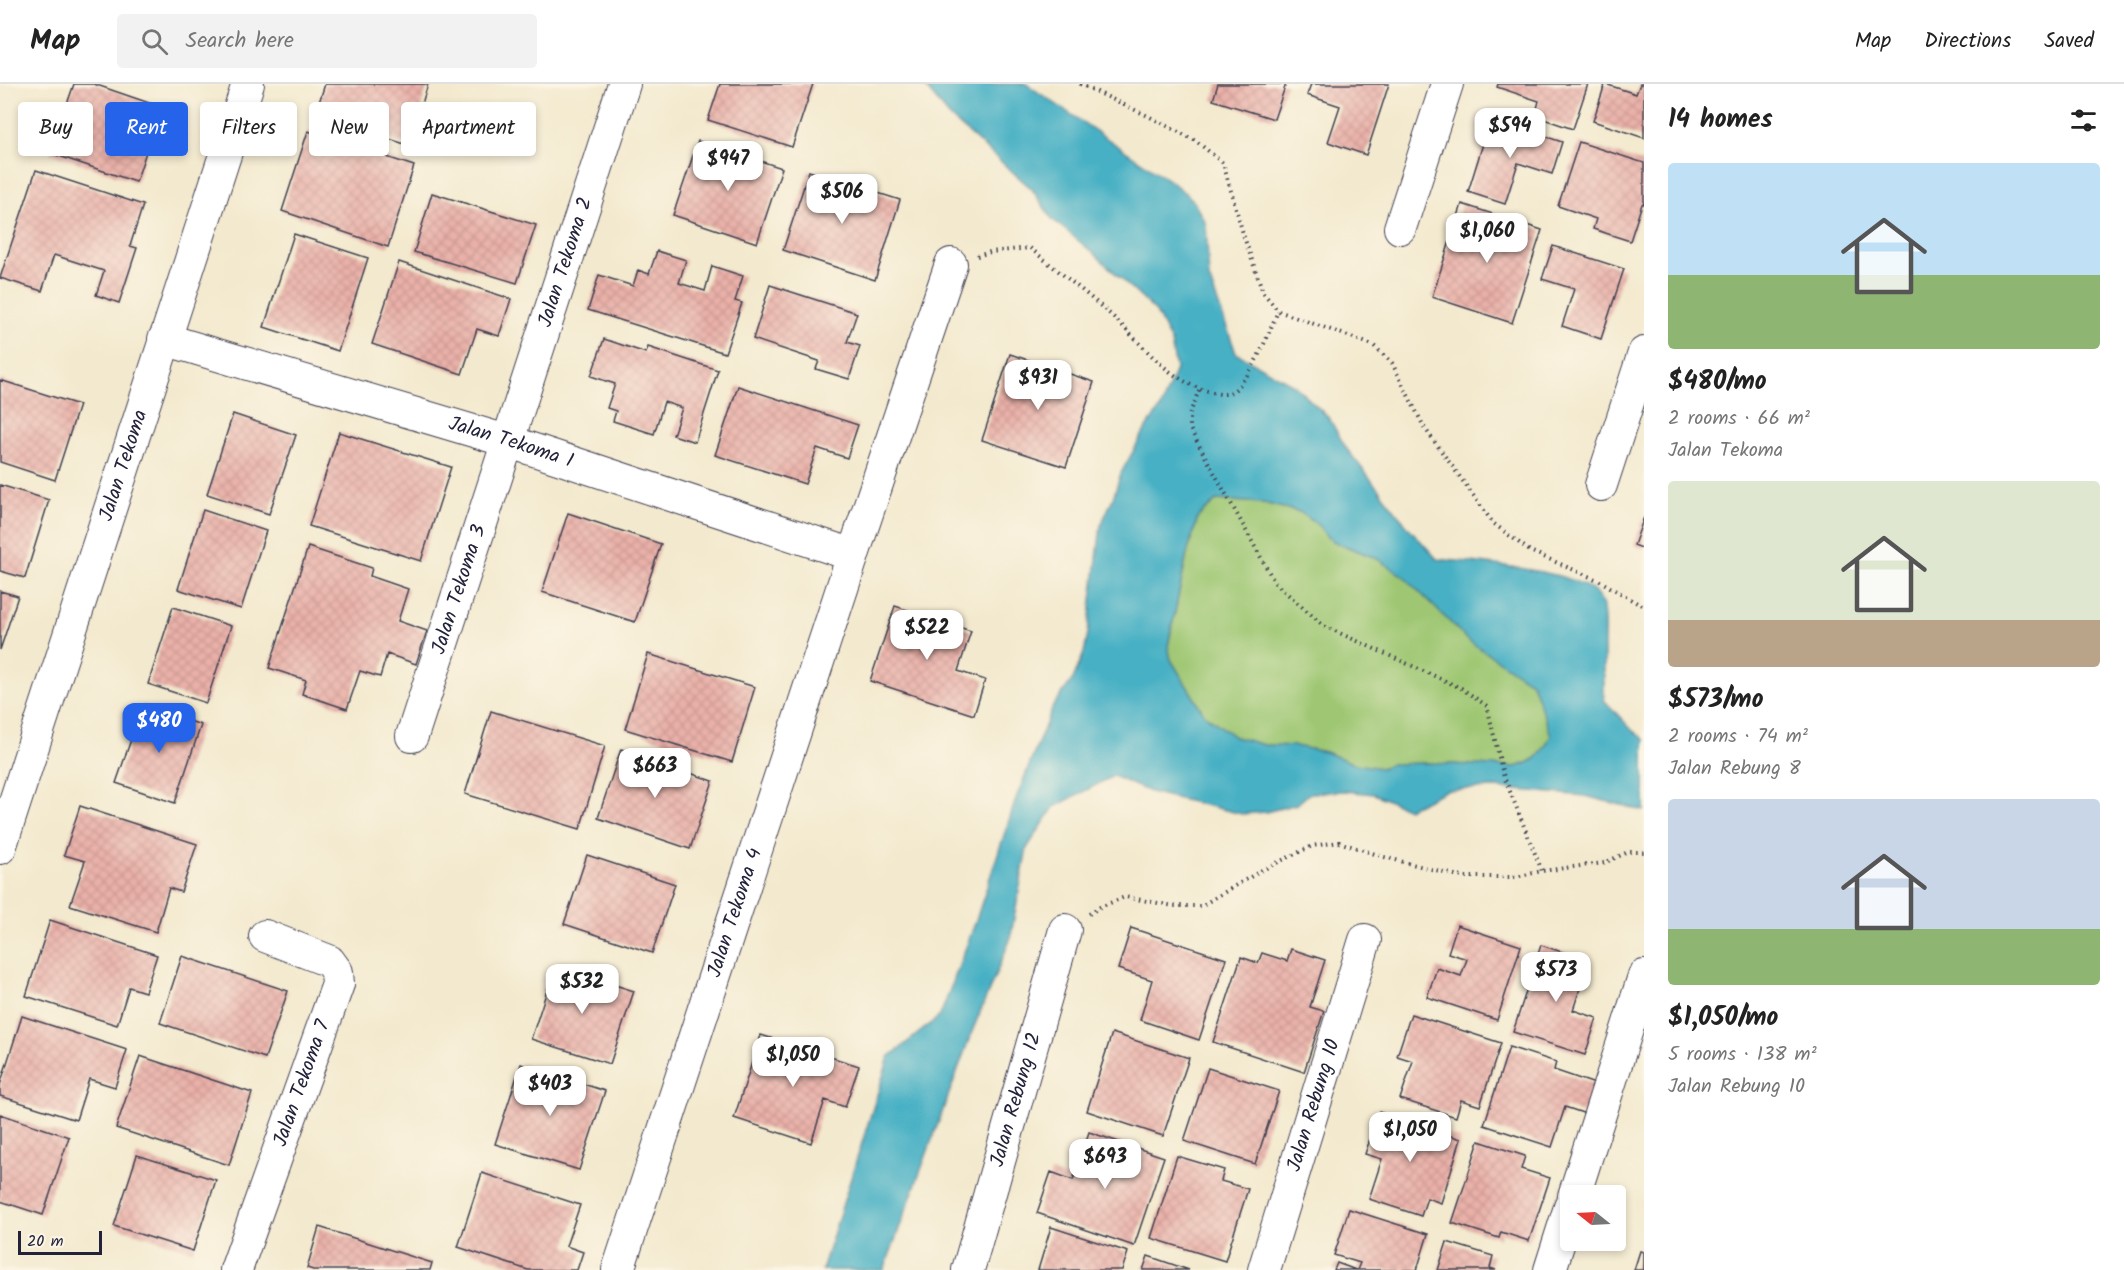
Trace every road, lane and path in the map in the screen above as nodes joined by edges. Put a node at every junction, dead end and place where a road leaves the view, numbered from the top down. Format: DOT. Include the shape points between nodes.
graph roads {
  1 [pos="248,84"];
  2 [pos="624,84"];
  3 [pos="1080,84"];
  4 [pos="1447,84"];
  5 [pos="1400,228"];
  6 [pos="951,264"];
  7 [pos="1278,311"];
  8 [pos="164,339"];
  9 [pos="1644,353"];
  10 [pos="1199,390"];
  11 [pos="507,441"];
  12 [pos="1601,485"];
  13 [pos="853,555"];
  14 [pos="1644,607"];
  15 [pos="412,736"];
  16 [pos="0,848"];
  17 [pos="1644,852"];
  18 [pos="1542,871"];
  19 [pos="1065,930"];
  20 [pos="265,936"];
  21 [pos="1365,940"];
  22 [pos="1644,976"];
  23 [pos="1578,1185"];
  24 [pos="1560,1238"];
  25 [pos="236,1270"];
  26 [pos="618,1270"];
  27 [pos="968,1270"];
  28 [pos="1264,1270"];
  29 [pos="1550,1270"];
  1 -- 8 [label="street, Jalan Tekoma"];
  2 -- 11 [label="street, Jalan Tekoma 2"];
  3 -- 7 [label="path" via="1196,141 1223,163 1263,292"];
  4 -- 5 [label="street"];
  6 -- 10 [label="path" via="990,252 1030,248 1111,315 1169,373"];
  6 -- 13 [label="street, Jalan Tekoma 4"];
  7 -- 10 [label="path" via="1258,357 1240,384 1223,395"];
  7 -- 14 [label="path" via="1373,345 1392,363 1424,427 1493,524 1530,551 1600,581"];
  8 -- 11 [label="street, Jalan Tekoma 1"];
  8 -- 16 [label="street, Jalan Tekoma"];
  9 -- 12 [label="street"];
  10 -- 18 [label="path" via="1190,413 1191,429 1275,583 1324,626 1461,688 1486,706 1503,774"];
  11 -- 13 [label="street, Jalan Tekoma 1"];
  11 -- 15 [label="street, Jalan Tekoma 3"];
  13 -- 26 [label="street, Jalan Tekoma 4"];
  17 -- 18 [label="path" via="1628,852 1604,864"];
  18 -- 19 [label="path" via="1516,877 1463,877 1339,842 1312,846 1201,906 1174,906 1125,897 1100,907"];
  19 -- 27 [label="street, Jalan Rebung 12"];
  20 -- 25 [label="street, Jalan Tekoma 7" via="329,961 337,972 338,984"];
  21 -- 28 [label="street, Jalan Rebung 10"];
  22 -- 23 [label="street"];
  24 -- 29 [label="street"];
}
